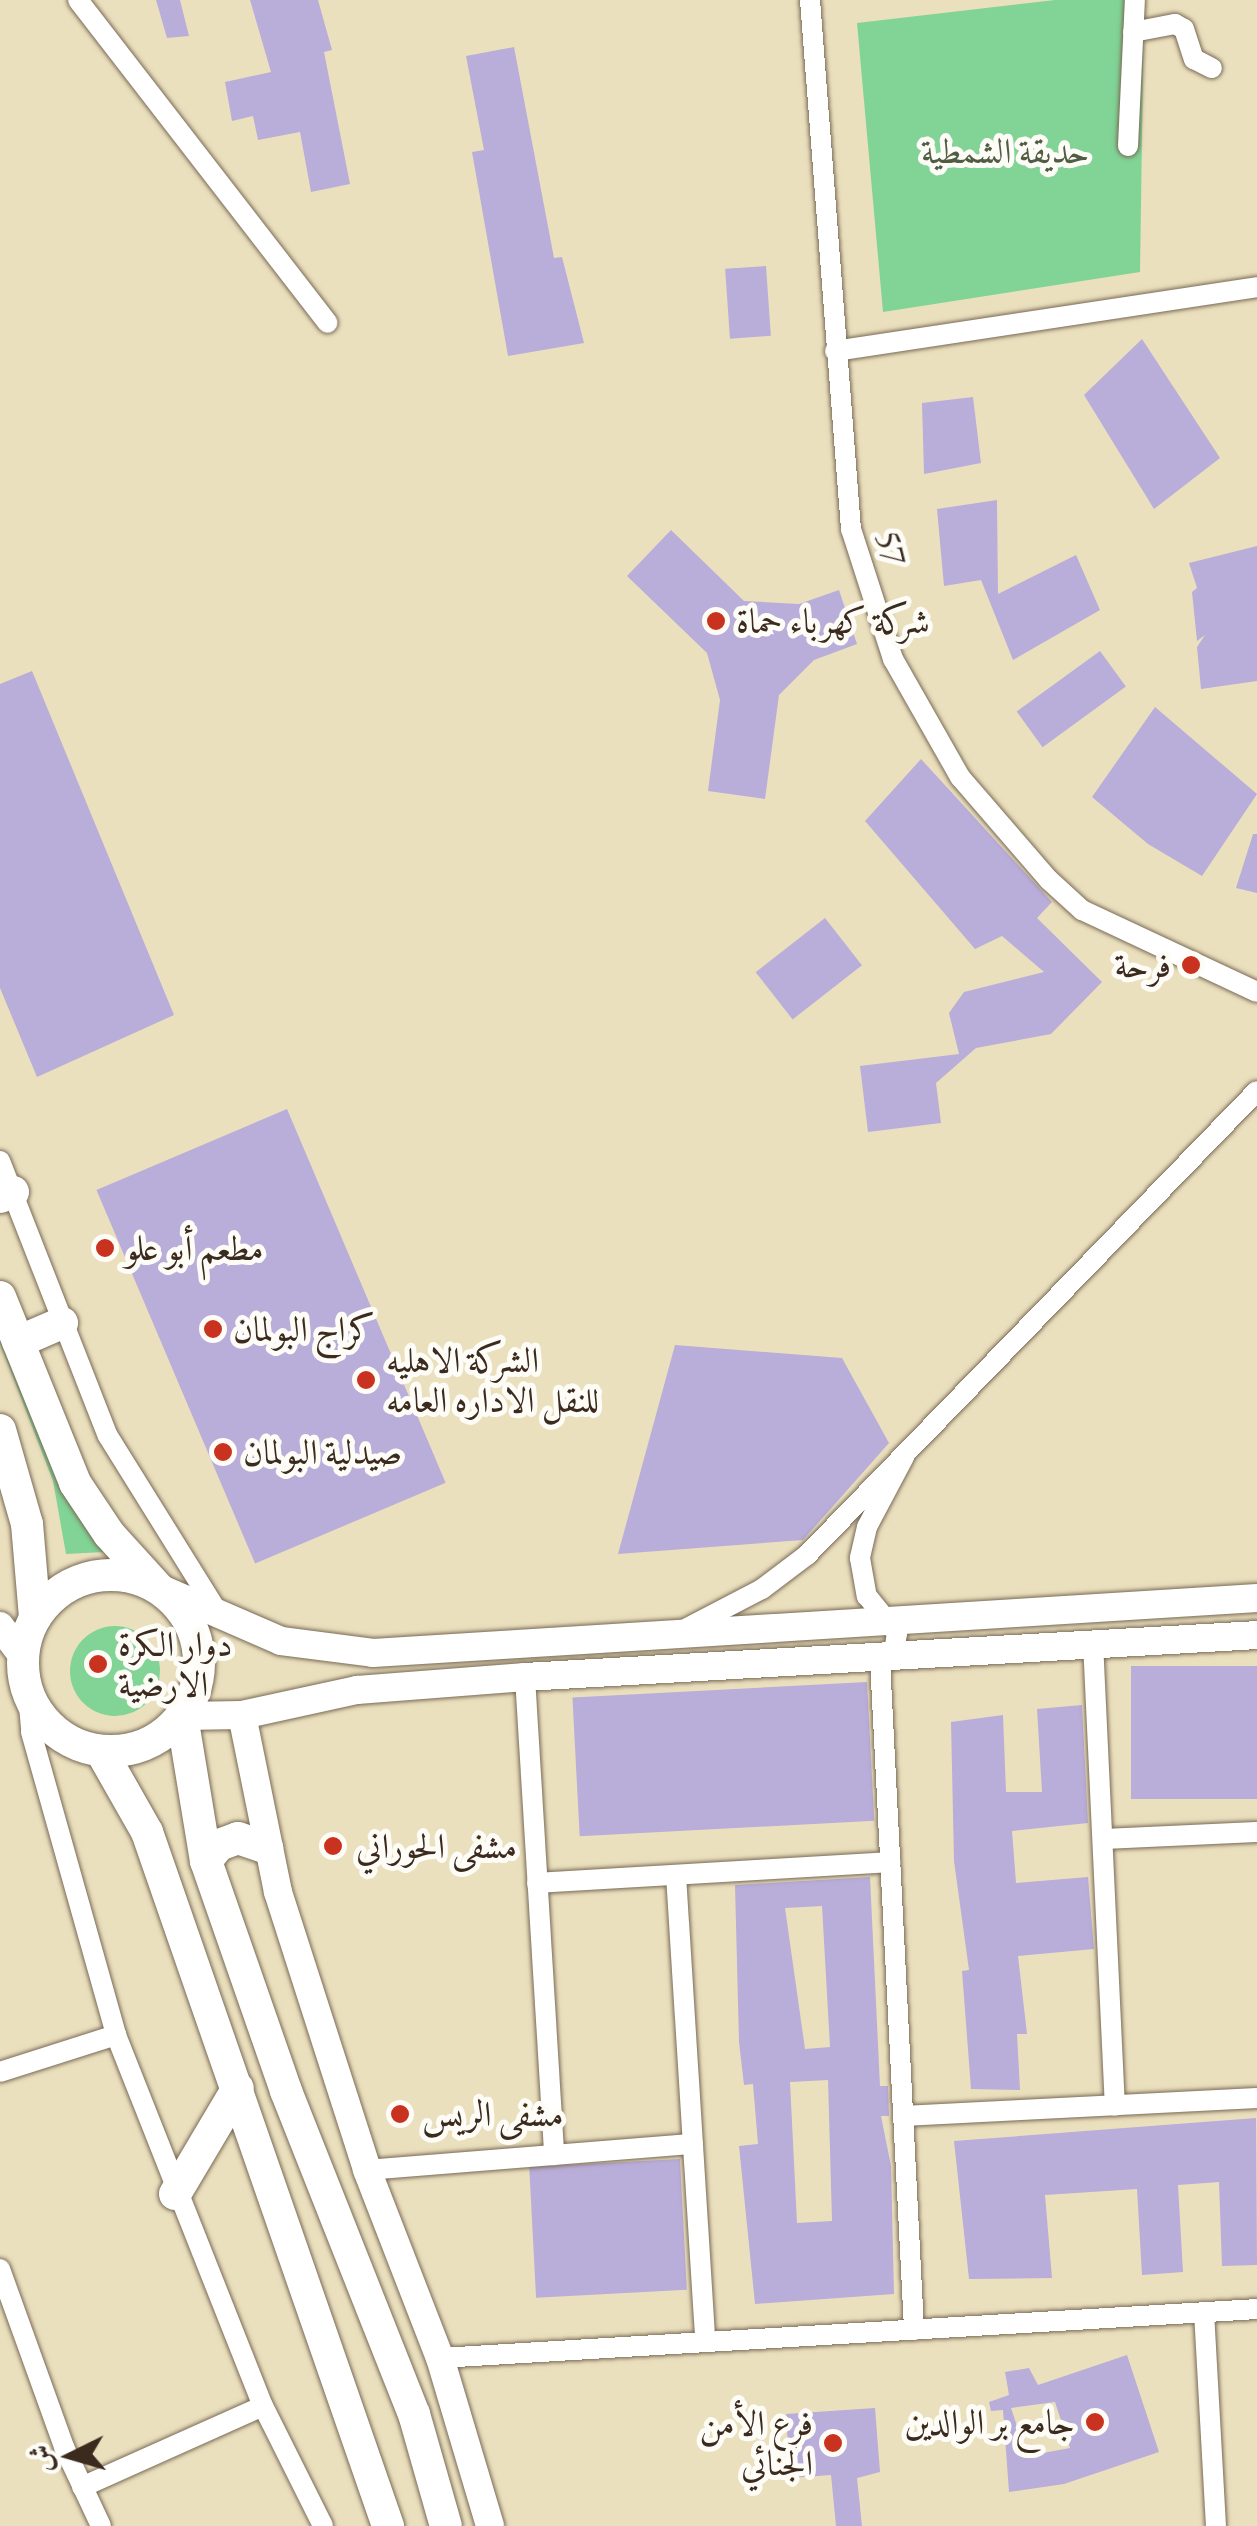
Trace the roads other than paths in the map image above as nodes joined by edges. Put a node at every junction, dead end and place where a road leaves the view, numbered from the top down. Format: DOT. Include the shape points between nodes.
graph roads {
  1 [pos="78,0"];
  2 [pos="810,0"];
  3 [pos="1135,0"];
  4 [pos="1133,32"];
  5 [pos="1212,68"];
  6 [pos="1128,146"];
  7 [pos="1257,288"];
  8 [pos="328,322"];
  9 [pos="835,351"];
  10 [pos="1257,992"];
  11 [pos="1257,1091"];
  12 [pos="0,1161"];
  13 [pos="6,1195"];
  14 [pos="0,1297"];
  15 [pos="62,1322"];
  16 [pos="18,1342"];
  17 [pos="0,1430"];
  18 [pos="904,1457"];
  19 [pos="14,1518"];
  20 [pos="156,1587"];
  21 [pos="1257,1598"];
  22 [pos="36,1618"];
  23 [pos="885,1618"];
  24 [pos="223,1620"];
  25 [pos="0,1626"];
  26 [pos="679,1632"];
  27 [pos="1257,1635"];
  28 [pos="1093,1642"];
  29 [pos="23,1657"];
  30 [pos="880,1660"];
  31 [pos="525,1677"];
  32 [pos="28,1694"];
  33 [pos="242,1715"];
  34 [pos="182,1716"];
  35 [pos="101,1751"];
  36 [pos="1257,1832"];
  37 [pos="1103,1839"];
  38 [pos="267,1848"];
  39 [pos="206,1861"];
  40 [pos="890,1862"];
  41 [pos="676,1875"];
  42 [pos="537,1883"];
  43 [pos="116,2035"];
  44 [pos="0,2072"];
  45 [pos="238,2088"];
  46 [pos="1257,2098"];
  47 [pos="1115,2105"];
  48 [pos="903,2116"];
  49 [pos="692,2144"];
  50 [pos="554,2155"];
  51 [pos="367,2170"];
  52 [pos="175,2194"];
  53 [pos="0,2268"];
  54 [pos="1257,2309"];
  55 [pos="1204,2312"];
  56 [pos="914,2330"];
  57 [pos="705,2340"];
  58 [pos="440,2358"];
  59 [pos="263,2406"];
  60 [pos="82,2487"];
  61 [pos="101,2526"];
  62 [pos="323,2526"];
  63 [pos="388,2526"];
  64 [pos="446,2526"];
  65 [pos="490,2526"];
  66 [pos="1216,2526"];
  1 -- 8 [label="street"];
  2 -- 9 [label="street, 57"];
  3 -- 4 [label="street"];
  4 -- 5 [label="street" via="1176,24 1194,59"];
  4 -- 6 [label="street"];
  7 -- 9 [label="street"];
  9 -- 10 [label="street, 57" via="851,529 862,573 893,659 952,764 1017,848 1082,910"];
  11 -- 18 [label="street"];
  12 -- 13 [label="street"];
  13 -- 15 [label="street"];
  14 -- 16 [label="main road"];
  15 -- 16 [label="main road"];
  15 -- 24 [label="street" via="116,1450"];
  16 -- 20 [label="main road" via="75,1483"];
  17 -- 19 [label="main road"];
  18 -- 23 [label="street" via="867,1527 860,1558 868,1596"];
  18 -- 26 [label="street" via="785,1573"];
  19 -- 22 [label="main road"];
  20 -- 22 [label="main road" via="117,1576 76,1582"];
  20 -- 24 [label="main road"];
  20 -- 34 [label="main road" via="179,1606 200,1660"];
  21 -- 23 [label="main road"];
  22 -- 29 [label="main road"];
  23 -- 26 [label="main road"];
  23 -- 30 [label="street" via="898,1643"];
  24 -- 26 [label="main road" via="312,1648 374,1653"];
  25 -- 29 [label="main road"];
  27 -- 28 [label="main road"];
  28 -- 30 [label="main road"];
  28 -- 37 [label="street"];
  29 -- 32 [label="main road"];
  30 -- 31 [label="main road"];
  30 -- 40 [label="street"];
  31 -- 33 [label="main road" via="358,1690"];
  31 -- 42 [label="street"];
  32 -- 35 [label="main road" via="56,1733"];
  32 -- 43 [label="street" via="31,1732"];
  33 -- 34 [label="main road"];
  33 -- 38 [label="main road"];
  34 -- 35 [label="main road" via="146,1745"];
  34 -- 39 [label="main road"];
  35 -- 45 [label="main road" via="148,1832"];
  36 -- 37 [label="street"];
  37 -- 47 [label="street"];
  38 -- 39 [label="main road" via="238,1838 219,1845"];
  38 -- 51 [label="main road"];
  39 -- 64 [label="main road" via="286,2091 414,2414"];
  40 -- 41 [label="street"];
  40 -- 48 [label="street"];
  41 -- 42 [label="street"];
  41 -- 49 [label="street"];
  42 -- 50 [label="street"];
  43 -- 44 [label="street"];
  43 -- 52 [label="street"];
  45 -- 52 [label="main road"];
  45 -- 63 [label="main road"];
  46 -- 47 [label="street"];
  47 -- 48 [label="street"];
  48 -- 56 [label="street"];
  49 -- 50 [label="street"];
  49 -- 57 [label="street"];
  50 -- 51 [label="street"];
  51 -- 58 [label="main road"];
  52 -- 59 [label="street"];
  53 -- 60 [label="street"];
  54 -- 55 [label="street"];
  55 -- 56 [label="street"];
  55 -- 66 [label="street"];
  56 -- 57 [label="street"];
  57 -- 58 [label="street"];
  58 -- 65 [label="main road"];
  59 -- 60 [label="street"];
  59 -- 62 [label="street"];
  60 -- 61 [label="street"];
}
